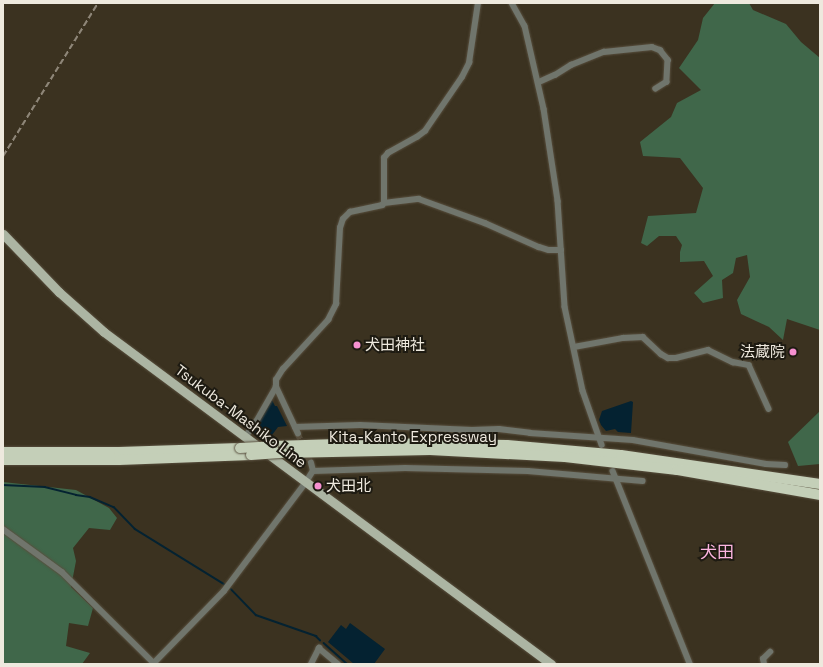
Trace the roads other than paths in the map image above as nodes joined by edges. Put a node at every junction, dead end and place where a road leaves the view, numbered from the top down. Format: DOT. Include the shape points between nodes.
graph roads {
  1 [pos="478,3"];
  2 [pos="512,3"];
  3 [pos="539,82"];
  4 [pos="656,89"];
  5 [pos="384,203"];
  6 [pos="3,234"];
  7 [pos="561,250"];
  8 [pos="574,347"];
  9 [pos="276,387"];
  10 [pos="769,409"];
  11 [pos="295,427"];
  12 [pos="298,434"];
  13 [pos="244,436"];
  14 [pos="600,438"];
  15 [pos="602,445"];
  16 [pos="3,452"];
  17 [pos="3,460"];
  18 [pos="311,463"];
  19 [pos="785,465"];
  20 [pos="313,471"];
  21 [pos="613,471"];
  22 [pos="616,479"];
  23 [pos="643,481"];
  24 [pos="306,482"];
  25 [pos="820,484"];
  26 [pos="820,495"];
  27 [pos="3,529"];
  28 [pos="770,652"];
  29 [pos="311,664"];
  30 [pos="338,664"];
  31 [pos="551,664"];
  32 [pos="690,664"];
  33 [pos="764,664"];
  1 -- 5 [label="street" via="469,63 462,77 425,131 388,152 384,158"];
  2 -- 3 [label="street" via="525,26"];
  3 -- 4 [label="street" via="571,65 604,52 652,47 660,50 668,60 667,82"];
  3 -- 7 [label="street" via="558,200"];
  5 -- 7 [label="street" via="419,199 485,223 539,248"];
  5 -- 9 [label="street" via="357,209 343,219 340,228 336,304 328,320 283,369 276,380"];
  6 -- 13 [label="main road, Tsukuba-Mashiko Line" via="92,322"];
  7 -- 8 [label="street" via="564,300"];
  8 -- 10 [label="street" via="643,337 668,358 708,350 733,362 749,365"];
  8 -- 14 [label="street" via="583,391"];
  9 -- 11 [label="street"];
  9 -- 13 [label="street" via="256,422"];
  11 -- 12 [label="street"];
  11 -- 14 [label="street" via="360,425 499,429"];
  13 -- 24 [label="main road, Tsukuba-Mashiko Line"];
  14 -- 15 [label="street"];
  14 -- 19 [label="street" via="634,440 766,464"];
  16 -- 25 [label="highway, Kita-Kanto Expressway, bridge" via="127,452 371,442 507,445 621,455"];
  17 -- 26 [label="highway, Kita-Kanto Expressway, bridge" via="126,460 430,450 558,457 677,470"];
  18 -- 20 [label="street"];
  20 -- 22 [label="street" via="404,468 536,472"];
  20 -- 24 [label="street"];
  21 -- 22 [label="street"];
  22 -- 23 [label="street"];
  22 -- 32 [label="street"];
  24 -- 27 [label="street" via="224,591 154,663 62,572"];
  24 -- 31 [label="main road, Tsukuba-Mashiko Line"];
  28 -- 33 [label="street" via="763,659"];
  29 -- 30 [label="street" via="319,648"];
}
